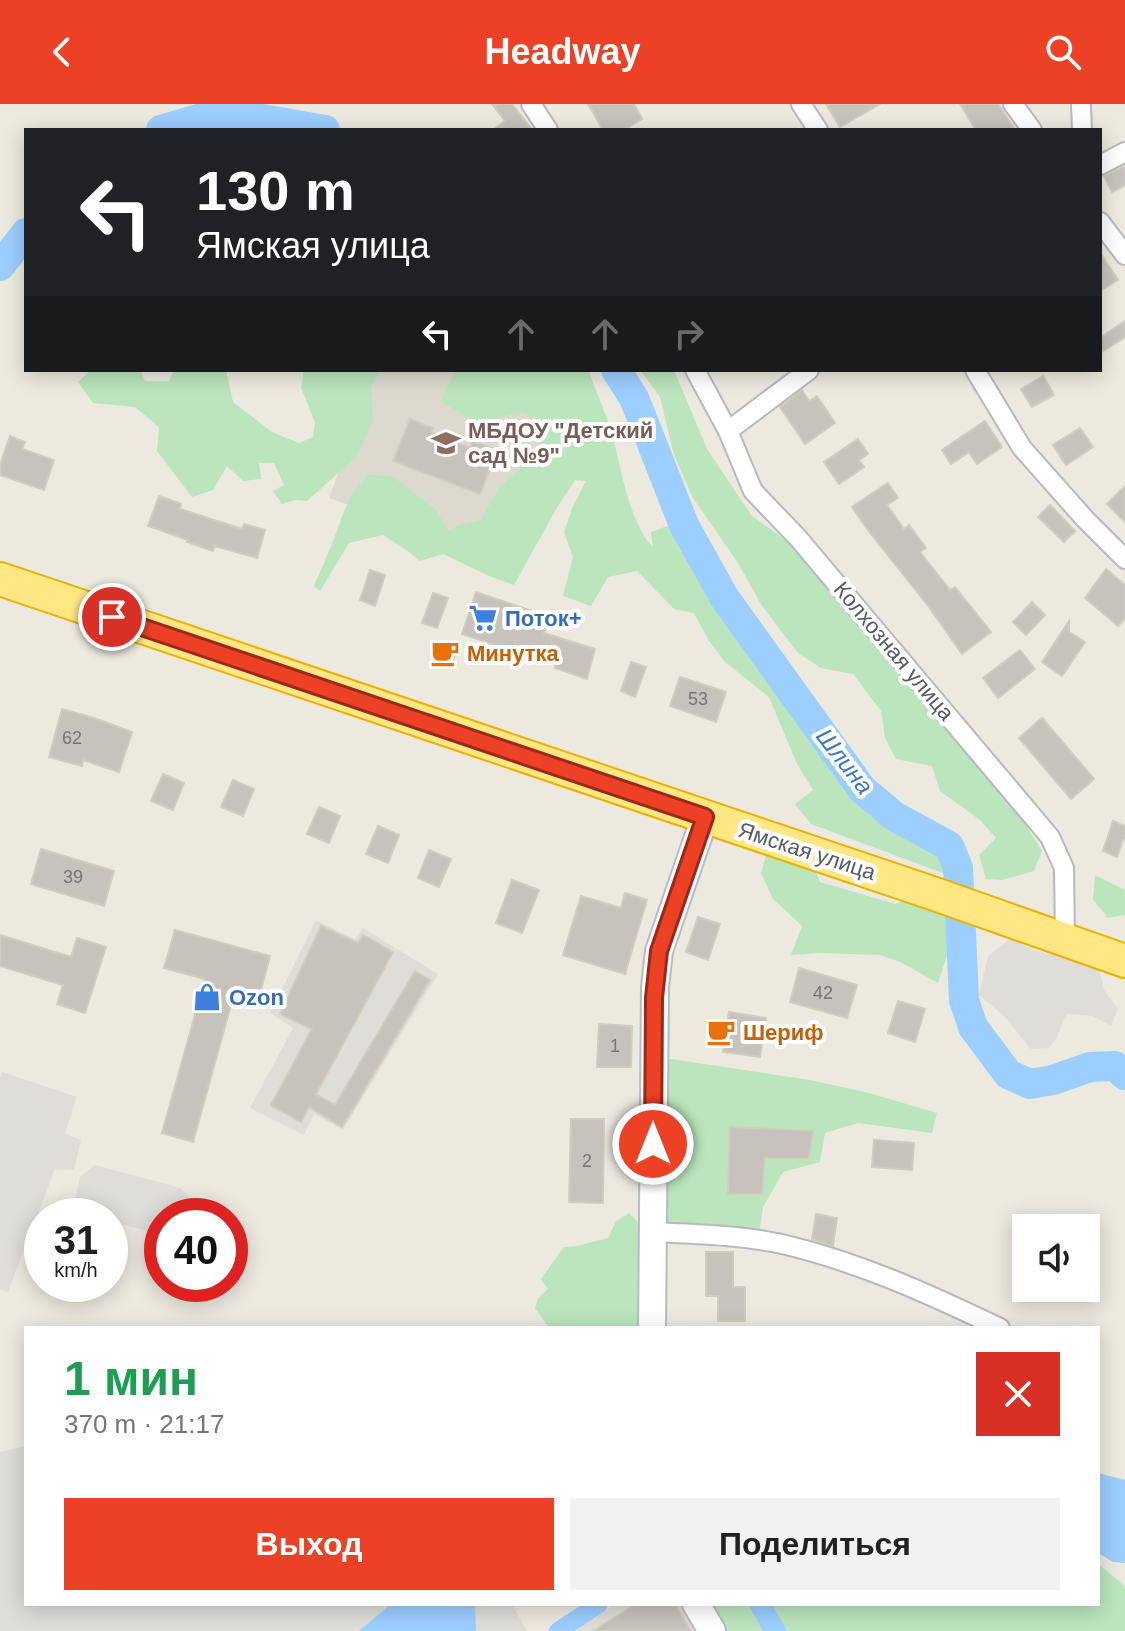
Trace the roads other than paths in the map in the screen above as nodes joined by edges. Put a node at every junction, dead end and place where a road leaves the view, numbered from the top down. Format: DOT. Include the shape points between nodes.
graph roads {
  1 [pos="531,104"];
  2 [pos="801,104"];
  3 [pos="1013,104"];
  4 [pos="1081,104"];
  5 [pos="547,128"];
  6 [pos="817,128"];
  7 [pos="1031,128"];
  8 [pos="1082,128"];
  9 [pos="1125,152"];
  10 [pos="1102,164"];
  11 [pos="1102,225"];
  12 [pos="1125,255"];
  13 [pos="696,372"];
  14 [pos="806,372"];
  15 [pos="976,372"];
  16 [pos="728,431"];
  17 [pos="1125,559"];
  18 [pos="0,579"];
  19 [pos="705,817"];
  20 [pos="1065,940"];
  21 [pos="1125,961"];
  22 [pos="653,1232"];
  23 [pos="652,1326"];
  24 [pos="996,1326"];
  25 [pos="697,1606"];
  26 [pos="712,1631"];
  1 -- 5 [label="street"];
  2 -- 6 [label="street"];
  3 -- 7 [label="street"];
  4 -- 8 [label="street"];
  9 -- 10 [label="street"];
  11 -- 12 [label="street"];
  13 -- 16 [label="street, Колхозная улица"];
  14 -- 16 [label="street"];
  15 -- 17 [label="street" via="1022,448"];
  16 -- 20 [label="street, Колхозная улица" via="753,491 1050,837 1064,868"];
  18 -- 19 [label="highway, Ямская улица"];
  19 -- 20 [label="highway, Ямская улица"];
  19 -- 22 [label="street" via="659,951"];
  20 -- 21 [label="highway"];
  22 -- 23 [label="street"];
  22 -- 24 [label="street" via="780,1244 840,1260"];
  25 -- 26 [label="street"];
}
